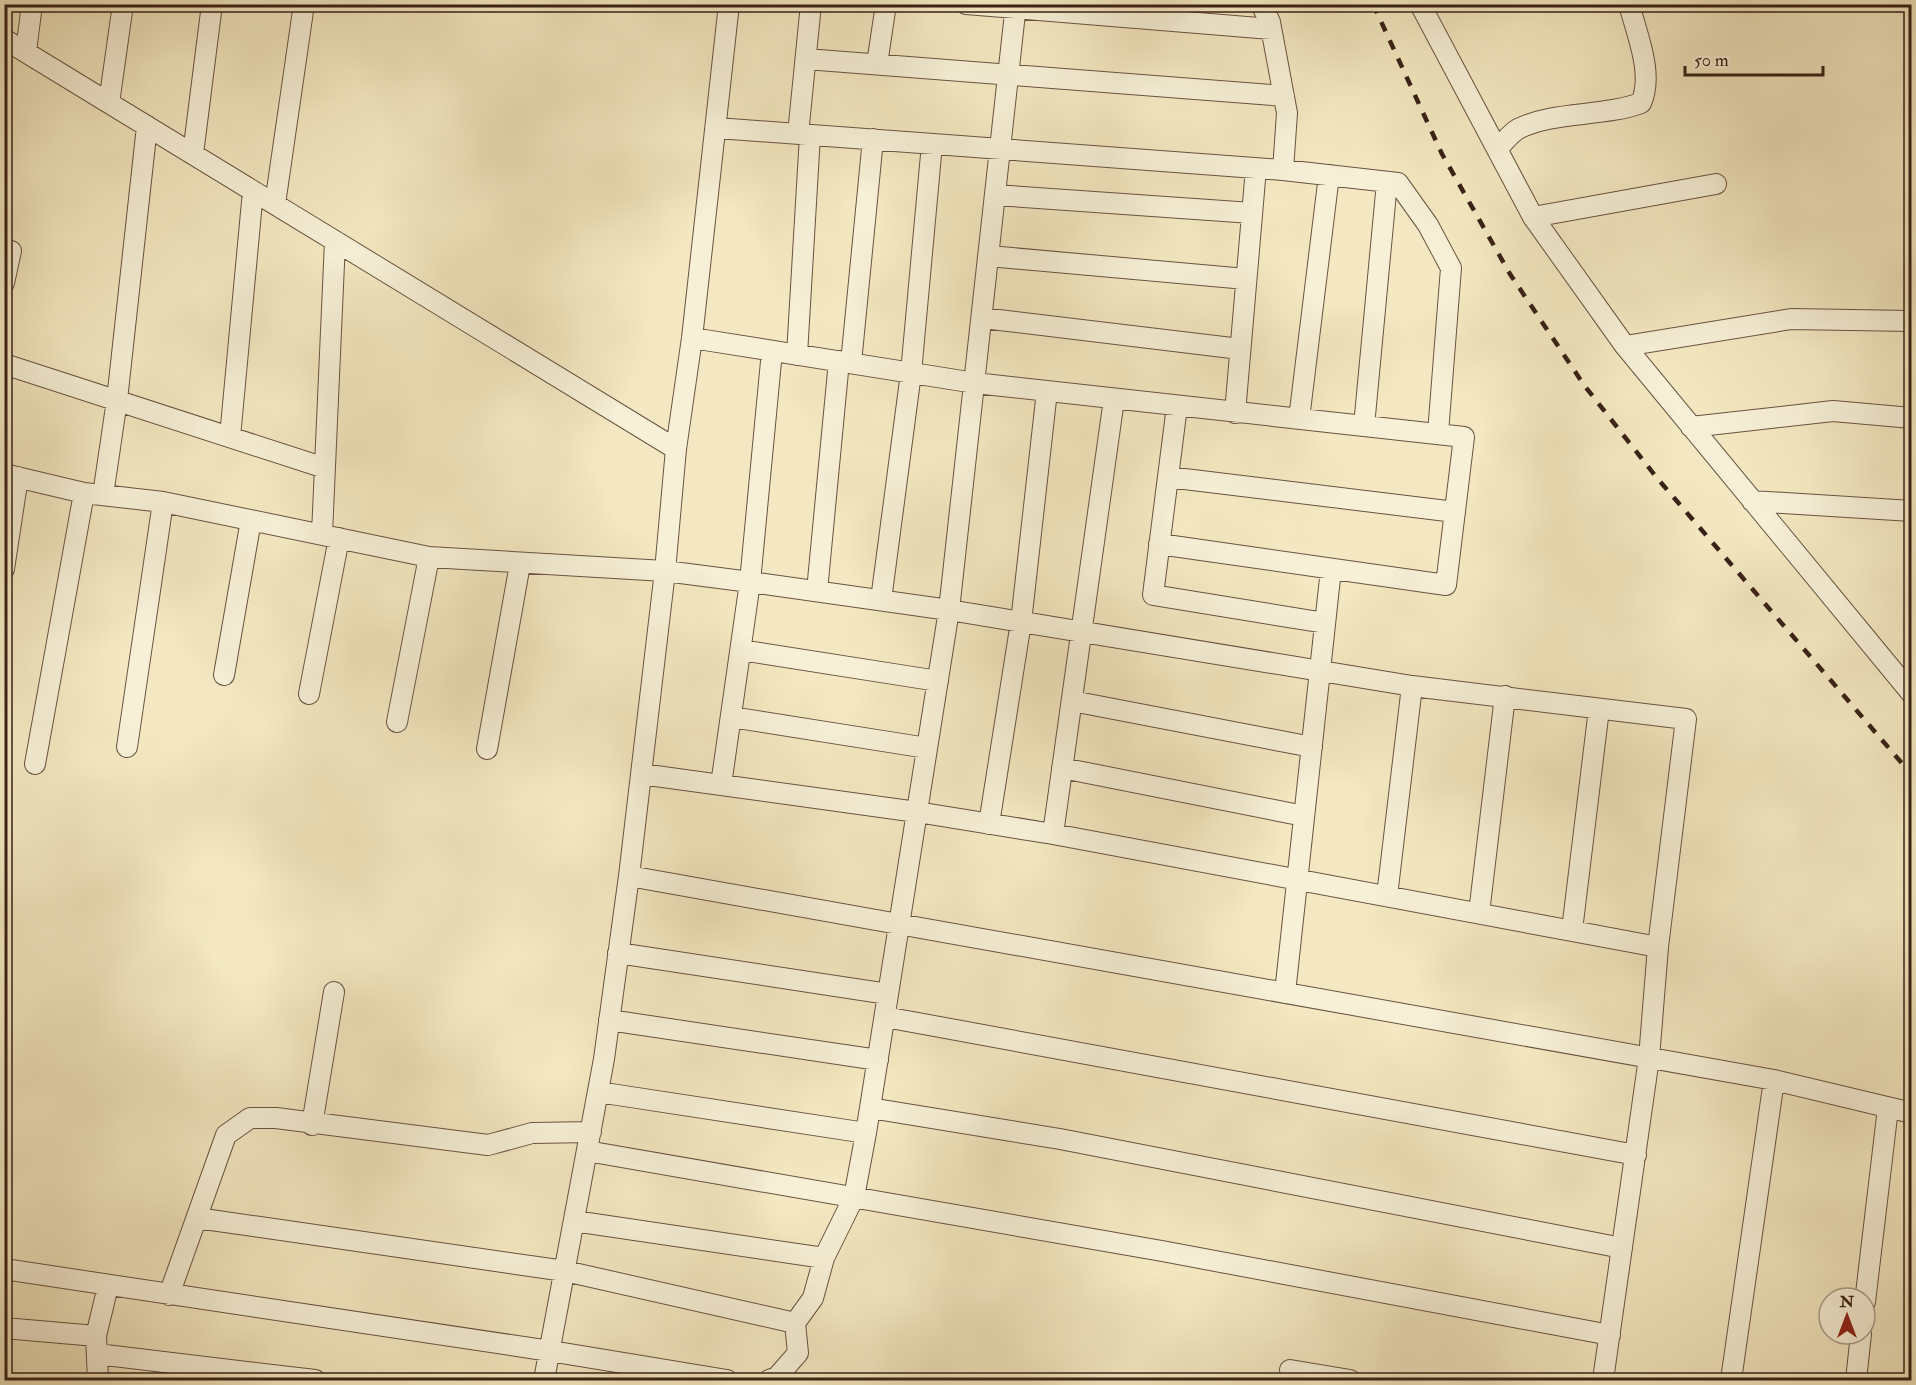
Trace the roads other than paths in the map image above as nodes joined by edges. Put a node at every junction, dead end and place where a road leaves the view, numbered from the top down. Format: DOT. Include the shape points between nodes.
graph roads {
  1 [pos="33,4"];
  2 [pos="123,4"];
  3 [pos="212,4"];
  4 [pos="304,4"];
  5 [pos="729,4"];
  6 [pos="811,4"];
  7 [pos="886,4"];
  8 [pos="966,4"];
  9 [pos="1261,4"];
  10 [pos="1420,4"];
  11 [pos="1629,4"];
  12 [pos="1016,7"];
  13 [pos="1271,29"];
  14 [pos="4,39"];
  15 [pos="26,52"];
  16 [pos="806,59"];
  17 [pos="877,64"];
  18 [pos="1008,75"];
  19 [pos="1284,96"];
  20 [pos="110,103"];
  21 [pos="147,126"];
  22 [pos="717,128"];
  23 [pos="804,134"];
  24 [pos="873,139"];
  25 [pos="932,144"];
  26 [pos="1498,148"];
  27 [pos="1001,149"];
  28 [pos="193,154"];
  29 [pos="1256,168"];
  30 [pos="1283,170"];
  31 [pos="1329,175"];
  32 [pos="1387,182"];
  33 [pos="1716,184"];
  34 [pos="253,191"];
  35 [pos="996,195"];
  36 [pos="275,204"];
  37 [pos="1252,213"];
  38 [pos="1533,217"];
  39 [pos="335,241"];
  40 [pos="11,251"];
  41 [pos="990,256"];
  42 [pos="1246,279"];
  43 [pos="4,283"];
  44 [pos="983,318"];
  45 [pos="1911,321"];
  46 [pos="692,338"];
  47 [pos="1625,346"];
  48 [pos="1240,349"];
  49 [pos="772,351"];
  50 [pos="797,355"];
  51 [pos="845,362"];
  52 [pos="4,363"];
  53 [pos="911,373"];
  54 [pos="975,383"];
  55 [pos="1047,391"];
  56 [pos="1114,399"];
  57 [pos="117,400"];
  58 [pos="1177,406"];
  59 [pos="1234,413"];
  60 [pos="1911,418"];
  61 [pos="1299,419"];
  62 [pos="1364,426"];
  63 [pos="1691,427"];
  64 [pos="1438,433"];
  65 [pos="230,437"];
  66 [pos="676,449"];
  67 [pos="325,468"];
  68 [pos="11,475"];
  69 [pos="1168,477"];
  70 [pos="94,494"];
  71 [pos="163,501"];
  72 [pos="1752,501"];
  73 [pos="1911,511"];
  74 [pos="1455,512"];
  75 [pos="251,520"];
  76 [pos="331,536"];
  77 [pos="1160,544"];
  78 [pos="429,557"];
  79 [pos="520,564"];
  80 [pos="4,569"];
  81 [pos="1332,569"];
  82 [pos="665,571"];
  83 [pos="750,582"];
  84 [pos="818,591"];
  85 [pos="881,600"];
  86 [pos="949,610"];
  87 [pos="1021,622"];
  88 [pos="1326,623"];
  89 [pos="1083,633"];
  90 [pos="741,650"];
  91 [pos="1320,672"];
  92 [pos="224,675"];
  93 [pos="938,681"];
  94 [pos="1412,686"];
  95 [pos="309,694"];
  96 [pos="1911,694"];
  97 [pos="1505,696"];
  98 [pos="1072,701"];
  99 [pos="1599,709"];
  100 [pos="731,717"];
  101 [pos="397,722"];
  102 [pos="127,747"];
  103 [pos="1312,747"];
  104 [pos="927,748"];
  105 [pos="487,749"];
  106 [pos="35,764"];
  107 [pos="1062,768"];
  108 [pos="641,774"];
  109 [pos="721,785"];
  110 [pos="917,812"];
  111 [pos="1304,816"];
  112 [pos="989,824"];
  113 [pos="1053,834"];
  114 [pos="629,876"];
  115 [pos="1297,879"];
  116 [pos="1387,896"];
  117 [pos="1479,913"];
  118 [pos="899,925"];
  119 [pos="1572,930"];
  120 [pos="1658,947"];
  121 [pos="618,953"];
  122 [pos="334,992"];
  123 [pos="1285,993"];
  124 [pos="888,994"];
  125 [pos="885,1017"];
  126 [pos="609,1020"];
  127 [pos="1649,1058"];
  128 [pos="878,1060"];
  129 [pos="1774,1080"];
  130 [pos="598,1092"];
  131 [pos="1888,1107"];
  132 [pos="870,1108"];
  133 [pos="1911,1113"];
  134 [pos="312,1125"];
  135 [pos="866,1133"];
  136 [pos="589,1141"];
  137 [pos="1636,1155"];
  138 [pos="854,1197"];
  139 [pos="196,1218"];
  140 [pos="574,1221"];
  141 [pos="1622,1248"];
  142 [pos="824,1258"];
  143 [pos="4,1269"];
  144 [pos="565,1271"];
  145 [pos="108,1286"];
  146 [pos="1867,1286"];
  147 [pos="170,1295"];
  148 [pos="795,1323"];
  149 [pos="4,1328"];
  150 [pos="1610,1335"];
  151 [pos="96,1345"];
  152 [pos="1860,1346"];
  153 [pos="550,1350"];
  154 [pos="1290,1370"];
  155 [pos="98,1380"];
  156 [pos="315,1380"];
  157 [pos="544,1380"];
  158 [pos="727,1380"];
  159 [pos="769,1380"];
  160 [pos="1350,1380"];
  161 [pos="1603,1380"];
  162 [pos="1731,1380"];
  163 [pos="1856,1380"];
  1 -- 15 [label="street"];
  2 -- 20 [label="street"];
  3 -- 28 [label="street"];
  4 -- 36 [label="street"];
  5 -- 22 [label="street"];
  6 -- 16 [label="street"];
  7 -- 17 [label="street"];
  8 -- 12 [label="street"];
  9 -- 13 [label="street"];
  10 -- 26 [label="street"];
  11 -- 26 [label="street" via="1645,71 1647,90 1641,103 1623,110 1537,122 1517,130"];
  12 -- 13 [label="street"];
  12 -- 18 [label="street"];
  13 -- 19 [label="street"];
  14 -- 15 [label="street"];
  15 -- 20 [label="street"];
  16 -- 17 [label="street"];
  16 -- 23 [label="street"];
  17 -- 18 [label="street"];
  18 -- 19 [label="street"];
  18 -- 27 [label="street"];
  19 -- 30 [label="street" via="1287,113"];
  20 -- 21 [label="street"];
  21 -- 28 [label="street"];
  21 -- 57 [label="street"];
  22 -- 23 [label="street"];
  22 -- 46 [label="street"];
  23 -- 24 [label="street"];
  23 -- 50 [label="street"];
  24 -- 25 [label="street"];
  24 -- 51 [label="street"];
  25 -- 27 [label="street"];
  25 -- 53 [label="street"];
  26 -- 38 [label="street"];
  27 -- 29 [label="street"];
  27 -- 35 [label="street"];
  28 -- 34 [label="street"];
  29 -- 30 [label="street"];
  29 -- 37 [label="street"];
  30 -- 31 [label="street"];
  31 -- 32 [label="street"];
  31 -- 61 [label="street"];
  32 -- 62 [label="street"];
  32 -- 64 [label="street" via="1398,183 1428,225 1451,268"];
  33 -- 38 [label="street"];
  34 -- 36 [label="street"];
  34 -- 65 [label="street"];
  35 -- 37 [label="street"];
  35 -- 41 [label="street"];
  36 -- 39 [label="street"];
  37 -- 42 [label="street"];
  38 -- 47 [label="street"];
  39 -- 66 [label="street"];
  39 -- 67 [label="street"];
  40 -- 43 [label="street"];
  41 -- 42 [label="street"];
  41 -- 44 [label="street"];
  42 -- 48 [label="street"];
  44 -- 48 [label="street"];
  44 -- 54 [label="street"];
  45 -- 47 [label="street" via="1791,319"];
  46 -- 49 [label="street"];
  46 -- 66 [label="street"];
  47 -- 63 [label="street"];
  48 -- 59 [label="street"];
  49 -- 50 [label="street"];
  49 -- 83 [label="street"];
  50 -- 51 [label="street"];
  51 -- 53 [label="street"];
  51 -- 84 [label="street"];
  52 -- 57 [label="street"];
  53 -- 54 [label="street"];
  53 -- 85 [label="street"];
  54 -- 55 [label="street"];
  54 -- 86 [label="street"];
  55 -- 56 [label="street"];
  55 -- 87 [label="street"];
  56 -- 58 [label="street"];
  56 -- 89 [label="street"];
  57 -- 65 [label="street"];
  57 -- 70 [label="street"];
  58 -- 59 [label="street"];
  58 -- 69 [label="street"];
  59 -- 61 [label="street"];
  60 -- 63 [label="street" via="1833,411"];
  61 -- 62 [label="street"];
  62 -- 64 [label="street"];
  63 -- 72 [label="street"];
  64 -- 74 [label="street" via="1464,437"];
  65 -- 67 [label="street"];
  66 -- 82 [label="street"];
  67 -- 76 [label="street"];
  68 -- 70 [label="street"];
  68 -- 80 [label="street"];
  69 -- 74 [label="street"];
  69 -- 77 [label="street"];
  70 -- 71 [label="street"];
  70 -- 106 [label="street"];
  71 -- 75 [label="street"];
  71 -- 102 [label="street"];
  72 -- 73 [label="street"];
  72 -- 96 [label="street"];
  74 -- 81 [label="street" via="1446,585"];
  75 -- 76 [label="street"];
  75 -- 92 [label="street"];
  76 -- 78 [label="street"];
  76 -- 95 [label="street"];
  77 -- 81 [label="street"];
  77 -- 88 [label="street" via="1153,595"];
  78 -- 79 [label="street"];
  78 -- 101 [label="street"];
  79 -- 82 [label="street"];
  79 -- 105 [label="street"];
  81 -- 88 [label="street"];
  82 -- 83 [label="street"];
  82 -- 108 [label="street"];
  83 -- 84 [label="street"];
  83 -- 90 [label="street"];
  84 -- 85 [label="street"];
  85 -- 86 [label="street"];
  86 -- 87 [label="street"];
  86 -- 93 [label="street"];
  87 -- 89 [label="street"];
  87 -- 112 [label="street"];
  88 -- 91 [label="street"];
  89 -- 91 [label="street"];
  89 -- 98 [label="street"];
  90 -- 93 [label="street"];
  90 -- 100 [label="street"];
  91 -- 94 [label="street"];
  91 -- 103 [label="street"];
  93 -- 104 [label="street"];
  94 -- 97 [label="street"];
  94 -- 116 [label="street"];
  97 -- 99 [label="street"];
  97 -- 117 [label="street"];
  98 -- 103 [label="street"];
  98 -- 107 [label="street"];
  99 -- 119 [label="street"];
  99 -- 120 [label="street" via="1686,720"];
  100 -- 104 [label="street"];
  100 -- 109 [label="street"];
  103 -- 111 [label="street"];
  104 -- 110 [label="street"];
  107 -- 111 [label="street"];
  107 -- 113 [label="street"];
  108 -- 109 [label="street"];
  108 -- 114 [label="street"];
  109 -- 110 [label="street"];
  110 -- 112 [label="street"];
  110 -- 118 [label="street"];
  111 -- 115 [label="street"];
  112 -- 113 [label="street"];
  113 -- 115 [label="street"];
  114 -- 118 [label="street"];
  114 -- 121 [label="street"];
  115 -- 116 [label="street"];
  115 -- 123 [label="street"];
  116 -- 117 [label="street"];
  117 -- 119 [label="street"];
  118 -- 123 [label="street"];
  118 -- 124 [label="street"];
  119 -- 120 [label="street"];
  120 -- 127 [label="street"];
  121 -- 124 [label="street"];
  121 -- 126 [label="street"];
  122 -- 134 [label="street"];
  123 -- 127 [label="street"];
  124 -- 125 [label="street"];
  125 -- 128 [label="street"];
  125 -- 137 [label="street"];
  126 -- 128 [label="street"];
  126 -- 130 [label="street"];
  127 -- 129 [label="street"];
  127 -- 137 [label="street"];
  128 -- 132 [label="street"];
  129 -- 131 [label="street"];
  129 -- 162 [label="street"];
  130 -- 135 [label="street"];
  130 -- 136 [label="street"];
  131 -- 133 [label="street"];
  131 -- 146 [label="street"];
  132 -- 135 [label="street"];
  132 -- 141 [label="street" via="1060,1139"];
  134 -- 136 [label="street" via="488,1145 532,1132"];
  134 -- 139 [label="street" via="250,1118 226,1135"];
  135 -- 138 [label="street"];
  136 -- 138 [label="street"];
  136 -- 140 [label="street"];
  137 -- 141 [label="street"];
  138 -- 142 [label="street"];
  138 -- 150 [label="street"];
  139 -- 144 [label="street"];
  139 -- 147 [label="street"];
  140 -- 142 [label="street"];
  140 -- 144 [label="street"];
  141 -- 150 [label="street"];
  142 -- 148 [label="street" via="813,1298"];
  143 -- 145 [label="street"];
  144 -- 148 [label="street"];
  144 -- 153 [label="street"];
  145 -- 147 [label="street"];
  145 -- 151 [label="street"];
  147 -- 153 [label="street"];
  148 -- 159 [label="street" via="798,1353 777,1377"];
  149 -- 151 [label="street"];
  150 -- 161 [label="street"];
  151 -- 155 [label="street"];
  151 -- 156 [label="street"];
  152 -- 163 [label="street"];
  153 -- 157 [label="street"];
  153 -- 158 [label="street"];
  154 -- 160 [label="street"];
}
